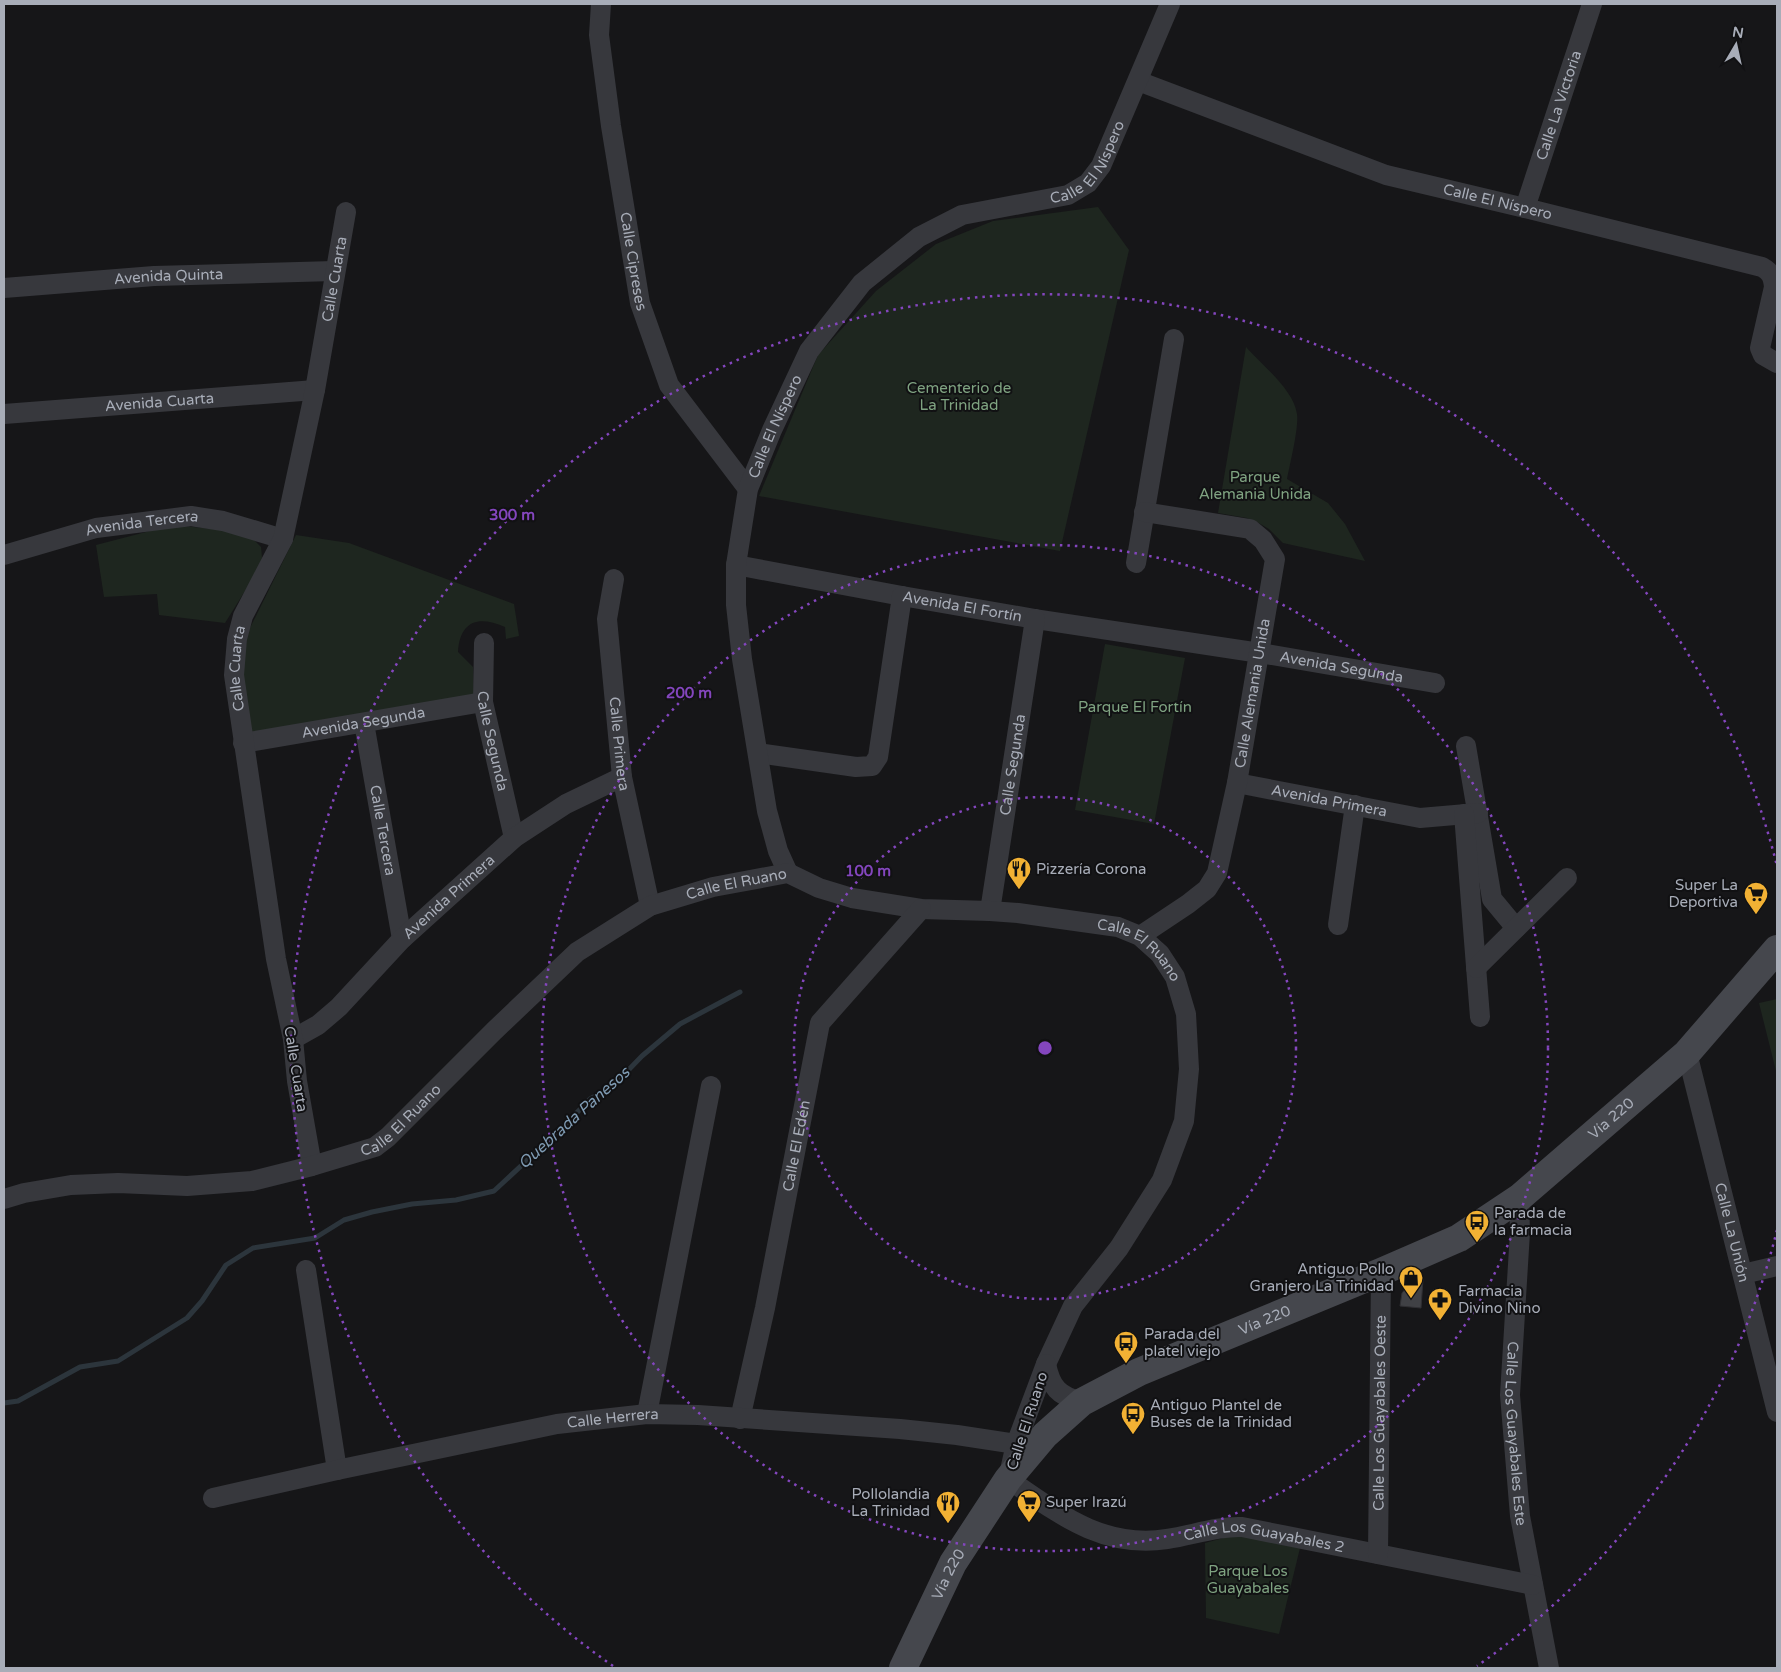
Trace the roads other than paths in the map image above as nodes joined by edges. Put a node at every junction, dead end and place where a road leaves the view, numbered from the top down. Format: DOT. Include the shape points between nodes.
graph roads {
  1 [pos="601,4"];
  2 [pos="1170,4"];
  3 [pos="1592,4"];
  4 [pos="1138,81"];
  5 [pos="1525,208"];
  6 [pos="346,212"];
  7 [pos="334,271"];
  8 [pos="4,288"];
  9 [pos="1174,339"];
  10 [pos="1777,363"];
  11 [pos="315,390"];
  12 [pos="4,414"];
  13 [pos="748,489"];
  14 [pos="1144,512"];
  15 [pos="283,539"];
  16 [pos="4,555"];
  17 [pos="1136,562"];
  18 [pos="736,565"];
  19 [pos="614,578"];
  20 [pos="902,596"];
  21 [pos="1035,619"];
  22 [pos="1189,642"];
  23 [pos="484,643"];
  24 [pos="1260,653"];
  25 [pos="1435,683"];
  26 [pos="483,702"];
  27 [pos="364,722"];
  28 [pos="244,742"];
  29 [pos="1466,746"];
  30 [pos="758,752"];
  31 [pos="622,777"];
  32 [pos="1237,783"];
  33 [pos="1355,805"];
  34 [pos="1471,813"];
  35 [pos="514,838"];
  36 [pos="788,873"];
  37 [pos="1567,878"];
  38 [pos="650,906"];
  39 [pos="921,909"];
  40 [pos="990,911"];
  41 [pos="1338,925"];
  42 [pos="1516,928"];
  43 [pos="1140,936"];
  44 [pos="402,939"];
  45 [pos="1777,949"];
  46 [pos="1476,968"];
  47 [pos="1480,1017"];
  48 [pos="292,1039"];
  49 [pos="1687,1052"];
  50 [pos="711,1086"];
  51 [pos="312,1166"];
  52 [pos="1519,1198"];
  53 [pos="4,1199"];
  54 [pos="1777,1266"];
  55 [pos="306,1270"];
  56 [pos="1380,1272"];
  57 [pos="1743,1274"];
  58 [pos="1046,1364"];
  59 [pos="1082,1402"];
  60 [pos="1777,1412"];
  61 [pos="647,1414"];
  62 [pos="740,1419"];
  63 [pos="1016,1444"];
  64 [pos="337,1470"];
  65 [pos="1008,1479"];
  66 [pos="213,1498"];
  67 [pos="1378,1554"];
  68 [pos="1533,1585"];
  69 [pos="904,1668"];
  70 [pos="1549,1668"];
  1 -- 13 [label="street, Calle Cipreses" via="599,34 611,126 640,303 669,385"];
  2 -- 4 [label="street"];
  3 -- 5 [label="street, Calle La Victoria"];
  4 -- 5 [label="street, Calle El Níspero" via="1386,175"];
  4 -- 13 [label="street, Calle El Níspero" via="1101,166 1088,183 1068,195 962,215 919,237 862,283 809,351"];
  5 -- 10 [label="street, Calle El Níspero" via="1768,270 1774,279 1774,287 1760,348 1763,355"];
  6 -- 7 [label="street, Calle Cuarta"];
  7 -- 8 [label="street, Avenida Quinta" via="154,276"];
  7 -- 11 [label="street, Calle Cuarta"];
  9 -- 14 [label="street"];
  11 -- 12 [label="street, Avenida Cuarta"];
  11 -- 15 [label="street, Calle Cuarta"];
  13 -- 18 [label="street, Calle El Níspero"];
  14 -- 17 [label="street"];
  14 -- 24 [label="street, Calle Alemania Unida" via="1250,529 1264,540 1275,559"];
  15 -- 16 [label="street, Avenida Tercera" via="224,521 191,516 96,528"];
  15 -- 28 [label="street, Calle Cuarta" via="243,616 237,639 234,675"];
  18 -- 20 [label="street, Avenida El Fortín"];
  18 -- 30 [label="street, Calle El Níspero" via="736,605 742,659"];
  19 -- 31 [label="street, Calle Primera" via="607,618"];
  20 -- 21 [label="street, Avenida El Fortín"];
  20 -- 30 [label="street" via="878,757 872,766 856,767"];
  21 -- 22 [label="street, Avenida El Fortín"];
  21 -- 40 [label="street, Calle Segunda"];
  22 -- 24 [label="street, Avenida Segunda"];
  23 -- 26 [label="street, Calle Segunda"];
  24 -- 25 [label="street, Avenida Segunda"];
  24 -- 32 [label="street, Calle Alemania Unida"];
  26 -- 27 [label="street, Avenida Segunda"];
  26 -- 35 [label="street, Calle Segunda"];
  27 -- 28 [label="street, Avenida Segunda"];
  27 -- 44 [label="street, Calle Tercera"];
  28 -- 48 [label="street, Calle Cuarta" via="276,959"];
  29 -- 34 [label="street"];
  30 -- 36 [label="street, Calle El Níspero" via="767,811"];
  31 -- 35 [label="street, Avenida Primera" via="566,804"];
  31 -- 38 [label="street, Calle Primera"];
  32 -- 33 [label="street, Avenida Primera"];
  32 -- 43 [label="street, Calle Alemania Unida" via="1217,873 1207,889"];
  33 -- 34 [label="street, Avenida Primera" via="1420,818"];
  33 -- 41 [label="street"];
  34 -- 42 [label="street" via="1492,899"];
  34 -- 46 [label="street"];
  35 -- 44 [label="street, Avenida Primera"];
  36 -- 38 [label="street, Calle El Ruano" via="713,886"];
  36 -- 39 [label="street, Calle El Ruano" via="852,898"];
  37 -- 42 [label="street"];
  38 -- 51 [label="street, Calle El Ruano" via="577,952 388,1138 375,1147"];
  39 -- 40 [label="street, Calle El Ruano"];
  39 -- 62 [label="street, Calle El Edén" via="820,1022 765,1308"];
  40 -- 43 [label="street, Calle El Ruano" via="1118,927"];
  42 -- 46 [label="street"];
  43 -- 58 [label="street, Calle El Ruano" via="1160,954 1175,977 1186,1014 1189,1069 1184,1121 1162,1180 1119,1248 1074,1306"];
  44 -- 48 [label="street, Avenida Primera" via="339,1007 318,1025"];
  45 -- 49 [label="main road, Vía 220"];
  46 -- 47 [label="street"];
  48 -- 51 [label="street, Calle Cuarta"];
  49 -- 52 [label="main road, Vía 220"];
  49 -- 57 [label="street, Calle La Unión"];
  50 -- 61 [label="street"];
  51 -- 53 [label="street, Calle El Ruano" via="252,1181 187,1186 71,1185"];
  52 -- 56 [label="main road, Vía 220" via="1459,1238"];
  52 -- 68 [label="street, Calle Los Guayabales Este" via="1520,1232 1510,1395 1520,1516"];
  54 -- 57 [label="street"];
  55 -- 64 [label="street"];
  56 -- 59 [label="main road, Vía 220" via="1140,1372"];
  56 -- 67 [label="street, Calle Los Guayabales Oeste"];
  57 -- 60 [label="street, Calle La Unión"];
  58 -- 59 [label="street, Calle El Ruano" via="1056,1390 1068,1399"];
  58 -- 63 [label="street, Calle El Ruano"];
  59 -- 65 [label="main road, Vía 220" via="1045,1435"];
  61 -- 62 [label="street, Calle Herrera"];
  61 -- 64 [label="street, Calle Herrera" via="557,1424"];
  62 -- 63 [label="street, Calle Herrera" via="957,1434"];
  63 -- 65 [label="street, Calle El Ruano"];
  64 -- 66 [label="street, Calle Herrera"];
  65 -- 67 [label="street, Calle Los Guayabales 2" via="1077,1524 1124,1539 1147,1542 1228,1526"];
  65 -- 69 [label="main road, Vía 220" via="953,1563"];
  67 -- 68 [label="street, Calle Los Guayabales 2"];
  68 -- 70 [label="street, Calle Los Guayabales Este"];
}
